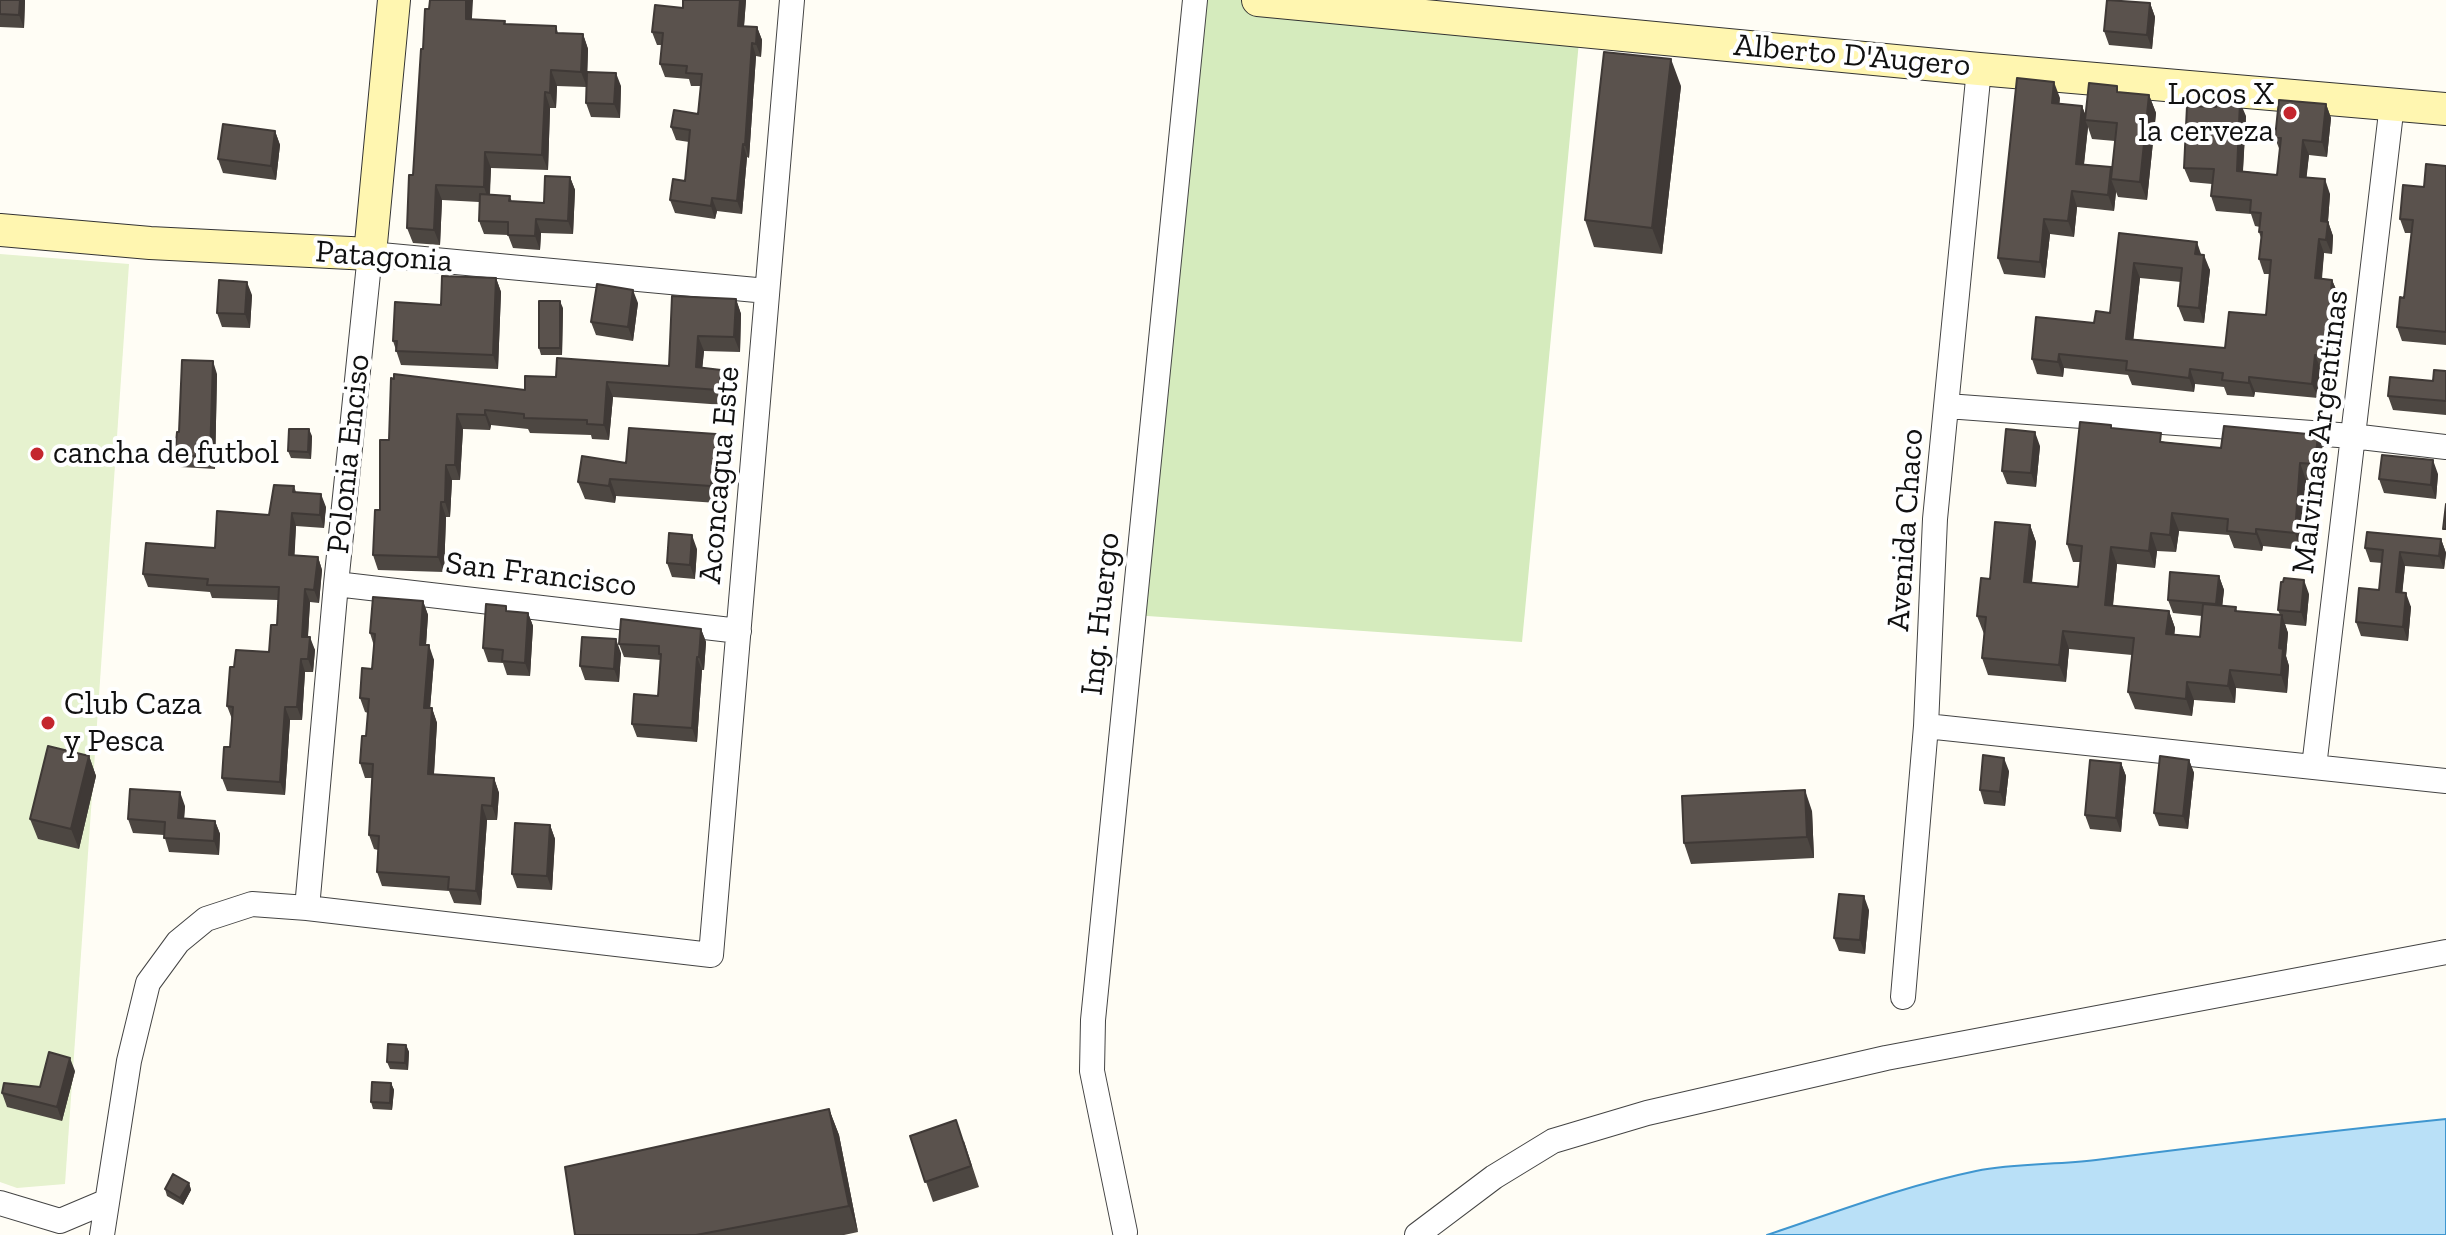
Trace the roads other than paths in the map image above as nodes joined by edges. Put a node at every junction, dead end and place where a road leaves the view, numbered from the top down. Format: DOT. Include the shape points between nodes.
graph roads {
  1 [pos="394,0"];
  2 [pos="792,0"];
  3 [pos="1195,0"];
  4 [pos="1258,0"];
  5 [pos="1979,69"];
  6 [pos="2392,104"];
  7 [pos="2446,109"];
  8 [pos="0,230"];
  9 [pos="370,254"];
  10 [pos="767,291"];
  11 [pos="1947,406"];
  12 [pos="2352,436"];
  13 [pos="2446,447"];
  14 [pos="336,584"];
  15 [pos="739,631"];
  16 [pos="1926,726"];
  17 [pos="2314,767"];
  18 [pos="2446,781"];
  19 [pos="307,908"];
  20 [pos="2446,952"];
  21 [pos="1903,997"];
  22 [pos="105,1202"];
  23 [pos="0,1203"];
  24 [pos="1125,1232"];
  25 [pos="102,1235"];
  26 [pos="1417,1235"];
  1 -- 9 [label="main road, Polonia Enciso"];
  2 -- 10 [label="street, Aconcagua Este"];
  3 -- 24 [label="street, Ing. Huergo" via="1093,1020 1092,1071"];
  4 -- 5 [label="main road, Alberto D'Augero"];
  5 -- 6 [label="main road, Alberto D'Augero"];
  5 -- 11 [label="street, Avenida Chaco"];
  6 -- 7 [label="main road, Alberto D'Augero"];
  6 -- 12 [label="street, Malvinas Argentinas"];
  8 -- 9 [label="main road, Patagonia"];
  9 -- 10 [label="street, Patagonia"];
  9 -- 14 [label="street, Polonia Enciso"];
  10 -- 15 [label="street, Aconcagua Este"];
  11 -- 12 [label="street"];
  11 -- 16 [label="street, Avenida Chaco" via="1935,519"];
  12 -- 13 [label="street"];
  12 -- 17 [label="street, Malvinas Argentinas"];
  14 -- 15 [label="street, San Francisco"];
  14 -- 19 [label="street, Polonia Enciso"];
  15 -- 19 [label="street, Aconcagua Este" via="711,955"];
  16 -- 17 [label="street"];
  16 -- 21 [label="street, Avenida Chaco"];
  17 -- 18 [label="street"];
  19 -- 22 [label="street" via="252,904 206,919 178,942 148,983"];
  20 -- 26 [label="street" via="1886,1058 1647,1113 1553,1141"];
  22 -- 23 [label="street" via="60,1221"];
  22 -- 25 [label="street"];
}
